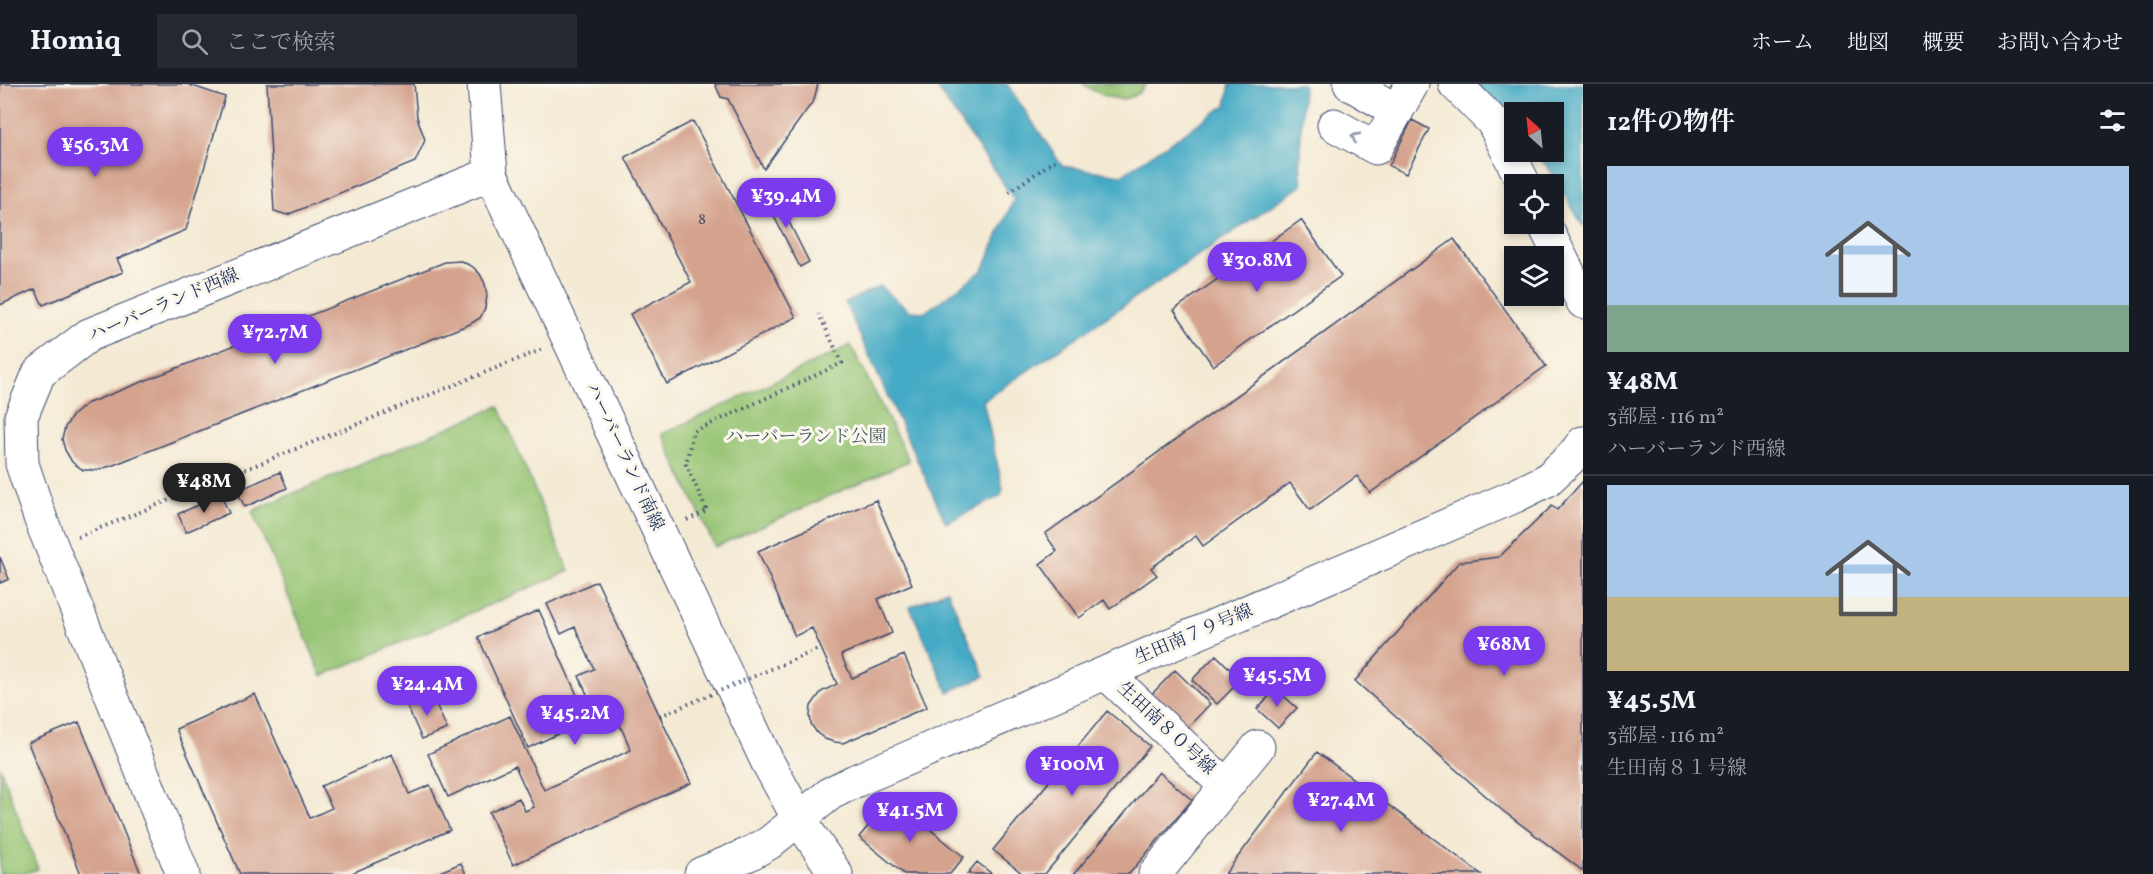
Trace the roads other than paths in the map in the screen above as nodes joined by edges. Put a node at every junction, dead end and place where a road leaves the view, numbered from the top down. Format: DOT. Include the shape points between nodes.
graph roads {
  1 [pos="484,84"];
  2 [pos="1350,84"];
  3 [pos="1455,84"];
  4 [pos="1404,98"];
  5 [pos="1334,125"];
  6 [pos="491,174"];
  7 [pos="1519,174"];
  8 [pos="1549,234"];
  9 [pos="1583,302"];
  10 [pos="1583,443"];
  11 [pos="1106,673"];
  12 [pos="1258,747"];
  13 [pos="1225,786"];
  14 [pos="799,819"];
  15 [pos="755,864"];
  16 [pos="183,874"];
  17 [pos="701,874"];
  18 [pos="836,874"];
  19 [pos="1155,874"];
  1 -- 6 [label="street, ハーバーランド南線"];
  2 -- 4 [label="street"];
  3 -- 7 [label="street" via="1493,122"];
  4 -- 5 [label="street, one-way" via="1376,148"];
  6 -- 14 [label="street, ハーバーランド南線" via="762,750"];
  6 -- 16 [label="street, ハーバーランド西線" via="89,335 39,373 21,417 22,464"];
  8 -- 9 [label="street"];
  10 -- 11 [label="street, 生田南７９号線" via="1547,480 1515,496"];
  11 -- 13 [label="street, 生田南８０号線"];
  11 -- 14 [label="street, 生田南７９号線" via="855,781 831,793"];
  12 -- 13 [label="street"];
  13 -- 19 [label="street"];
  14 -- 15 [label="street, 生田南７９号線" via="769,843"];
  14 -- 18 [label="street, ハーバーランド南線"];
  15 -- 17 [label="street, 生田南７９号線"];
}
